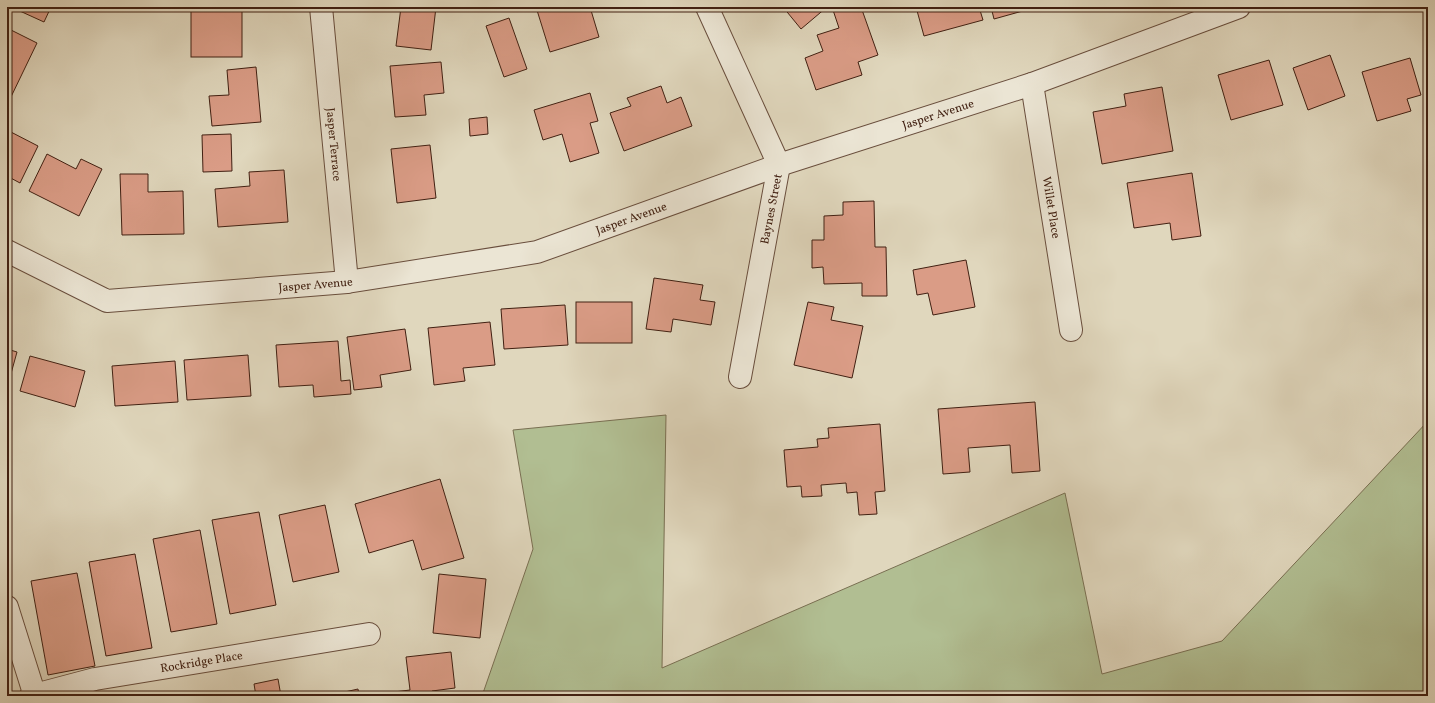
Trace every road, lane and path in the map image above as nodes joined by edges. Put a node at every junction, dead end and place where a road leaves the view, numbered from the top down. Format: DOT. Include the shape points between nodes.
graph roads {
  1 [pos="321,7"];
  2 [pos="707,7"];
  3 [pos="1239,7"];
  4 [pos="1032,84"];
  5 [pos="779,165"];
  6 [pos="7,251"];
  7 [pos="347,282"];
  8 [pos="1071,330"];
  9 [pos="740,377"];
  10 [pos="7,607"];
  11 [pos="369,634"];
  12 [pos="31,696"];
  13 [pos="35,696"];
  1 -- 7 [label="street, Jasper Terrace"];
  2 -- 5 [label="street, Baynes Street"];
  3 -- 4 [label="street, Jasper Avenue"];
  4 -- 5 [label="street, Jasper Avenue"];
  4 -- 8 [label="street, Willet Place"];
  5 -- 7 [label="street, Jasper Avenue" via="537,252"];
  5 -- 9 [label="street, Baynes Street"];
  6 -- 7 [label="street, Jasper Avenue" via="107,301"];
  10 -- 13 [label="street"];
  11 -- 13 [label="street, Rockridge Place" via="95,679"];
  12 -- 13 [label="street, Rockridge Place"];
}
